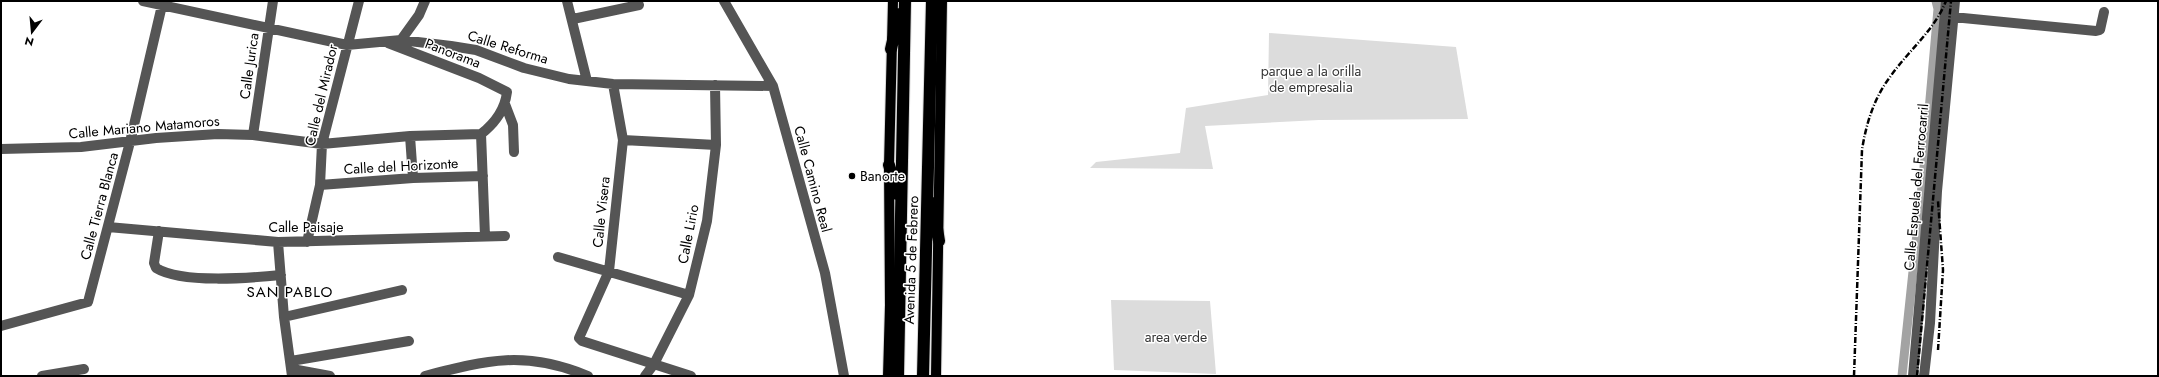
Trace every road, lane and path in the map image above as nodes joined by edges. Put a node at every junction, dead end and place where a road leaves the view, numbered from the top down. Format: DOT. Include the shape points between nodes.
graph roads {
  1 [pos="143,1"];
  2 [pos="273,1"];
  3 [pos="359,1"];
  4 [pos="425,1"];
  5 [pos="567,1"];
  6 [pos="724,1"];
  7 [pos="892,1"];
  8 [pos="902,1"];
  9 [pos="905,1"];
  10 [pos="932,1"];
  11 [pos="942,1"];
  12 [pos="1946,1"];
  13 [pos="1955,1"];
  14 [pos="163,3"];
  15 [pos="639,5"];
  16 [pos="2104,12"];
  17 [pos="1954,17"];
  18 [pos="573,19"];
  19 [pos="269,29"];
  20 [pos="401,40"];
  21 [pos="388,43"];
  22 [pos="347,45"];
  23 [pos="892,49"];
  24 [pos="588,81"];
  25 [pos="613,84"];
  26 [pos="715,85"];
  27 [pos="773,86"];
  28 [pos="505,104"];
  29 [pos="481,134"];
  30 [pos="253,135"];
  31 [pos="410,136"];
  32 [pos="623,140"];
  33 [pos="130,142"];
  34 [pos="322,144"];
  35 [pos="716,145"];
  36 [pos="1,149"];
  37 [pos="514,152"];
  38 [pos="889,165"];
  39 [pos="929,172"];
  40 [pos="483,176"];
  41 [pos="413,178"];
  42 [pos="320,185"];
  43 [pos="901,207"];
  44 [pos="108,228"];
  45 [pos="159,231"];
  46 [pos="485,236"];
  47 [pos="505,236"];
  48 [pos="939,241"];
  49 [pos="278,242"];
  50 [pos="308,242"];
  51 [pos="558,257"];
  52 [pos="608,271"];
  53 [pos="281,275"];
  54 [pos="402,290"];
  55 [pos="689,295"];
  56 [pos="284,317"];
  57 [pos="1,326"];
  58 [pos="409,341"];
  59 [pos="654,364"];
  60 [pos="84,369"];
  61 [pos="292,369"];
  62 [pos="42,376"];
  63 [pos="330,376"];
  64 [pos="425,376"];
  65 [pos="588,376"];
  66 [pos="645,376"];
  67 [pos="691,376"];
  68 [pos="844,376"];
  69 [pos="888,376"];
  70 [pos="898,376"];
  71 [pos="923,376"];
  72 [pos="936,376"];
  73 [pos="1913,376"];
  74 [pos="1924,376"];
  1 -- 14 [label="street, Calle Reforma"];
  2 -- 19 [label="street, Calle Jurica"];
  3 -- 22 [label="street, Calle del Mirador"];
  4 -- 20 [label="street" via="419,15"];
  5 -- 18 [label="street"];
  6 -- 27 [label="street, Calle Camino Real"];
  7 -- 23 [label="main road, Avenida 5 de Febrero"];
  8 -- 23 [label="highway"];
  9 -- 43 [label="highway, Avenida 5 de Febrero"];
  10 -- 39 [label="highway, Avenida 5 de Febrero"];
  11 -- 48 [label="main road, Avenida 5 de Febrero"];
  12 -- 73 [label="street, Calle Espuela del Ferrocarril"];
  13 -- 17 [label="street, Calle Espuela del Ferrocarril"];
  14 -- 19 [label="street, Calle Reforma"];
  14 -- 33 [label="street, Calle Tierra Blanca"];
  15 -- 18 [label="street"];
  16 -- 17 [label="street" via="2100,30 2096,31"];
  17 -- 74 [label="street, Calle Espuela del Ferrocarril" via="1937,191 1930,323"];
  18 -- 24 [label="street"];
  19 -- 22 [label="street, Calle Reforma"];
  19 -- 30 [label="street, Calle Jurica"];
  20 -- 21 [label="street, Calle Reforma"];
  20 -- 24 [label="street, Calle Reforma" via="476,50 524,68 568,79"];
  21 -- 22 [label="street, Calle Reforma"];
  21 -- 28 [label="street, Panorama" via="479,78 507,92"];
  22 -- 34 [label="street, Calle del Mirador"];
  23 -- 38 [label="main road, Avenida 5 de Febrero"];
  24 -- 25 [label="street, Calle Reforma"];
  25 -- 26 [label="street, Calle Reforma"];
  25 -- 32 [label="street, Calle Visera"];
  26 -- 27 [label="street, Calle Reforma"];
  26 -- 35 [label="street, Calle Lirio"];
  27 -- 68 [label="street, Calle Camino Real" via="825,273"];
  28 -- 29 [label="street" via="493,124"];
  28 -- 37 [label="street" via="513,125"];
  29 -- 31 [label="street, Calle Mariano Matamoros"];
  29 -- 40 [label="street"];
  30 -- 33 [label="street, Calle Mariano Matamoros" via="185,135"];
  30 -- 34 [label="street, Calle Mariano Matamoros"];
  31 -- 34 [label="street, Calle Mariano Matamoros"];
  31 -- 41 [label="street"];
  32 -- 35 [label="street"];
  32 -- 52 [label="street, Calle Visera"];
  33 -- 36 [label="street, Calle Mariano Matamoros" via="81,147"];
  33 -- 44 [label="street, Calle Tierra Blanca"];
  34 -- 42 [label="street, Calle del Mirador"];
  35 -- 55 [label="street, Calle Lirio" via="707,221"];
  38 -- 43 [label="highway"];
  38 -- 69 [label="main road, Avenida 5 de Febrero"];
  39 -- 48 [label="highway"];
  39 -- 71 [label="highway, Avenida 5 de Febrero"];
  40 -- 41 [label="street, Calle del Horizonte"];
  40 -- 46 [label="street"];
  41 -- 42 [label="street, Calle del Horizonte"];
  42 -- 50 [label="street, Calle del Mirador"];
  43 -- 70 [label="highway, Avenida 5 de Febrero"];
  44 -- 45 [label="street, Calle Paisaje"];
  44 -- 57 [label="street, Calle Tierra Blanca" via="88,302"];
  45 -- 49 [label="street, Calle Paisaje"];
  45 -- 53 [label="street" via="154,263 160,271 235,280"];
  46 -- 47 [label="street, Calle Paisaje"];
  46 -- 50 [label="street, Calle Paisaje"];
  48 -- 72 [label="main road, Avenida 5 de Febrero"];
  49 -- 50 [label="street, Calle Paisaje"];
  49 -- 53 [label="street"];
  51 -- 52 [label="street"];
  52 -- 55 [label="street"];
  52 -- 59 [label="street, Calle Visera" via="579,338"];
  53 -- 56 [label="street"];
  54 -- 56 [label="street"];
  55 -- 59 [label="street, Calle Lirio"];
  56 -- 61 [label="street"];
  58 -- 61 [label="street"];
  59 -- 66 [label="street, Calle Lirio"];
  59 -- 67 [label="street"];
  60 -- 62 [label="street"];
  61 -- 63 [label="street"];
  64 -- 65 [label="street" via="510,359 542,362"];
}
